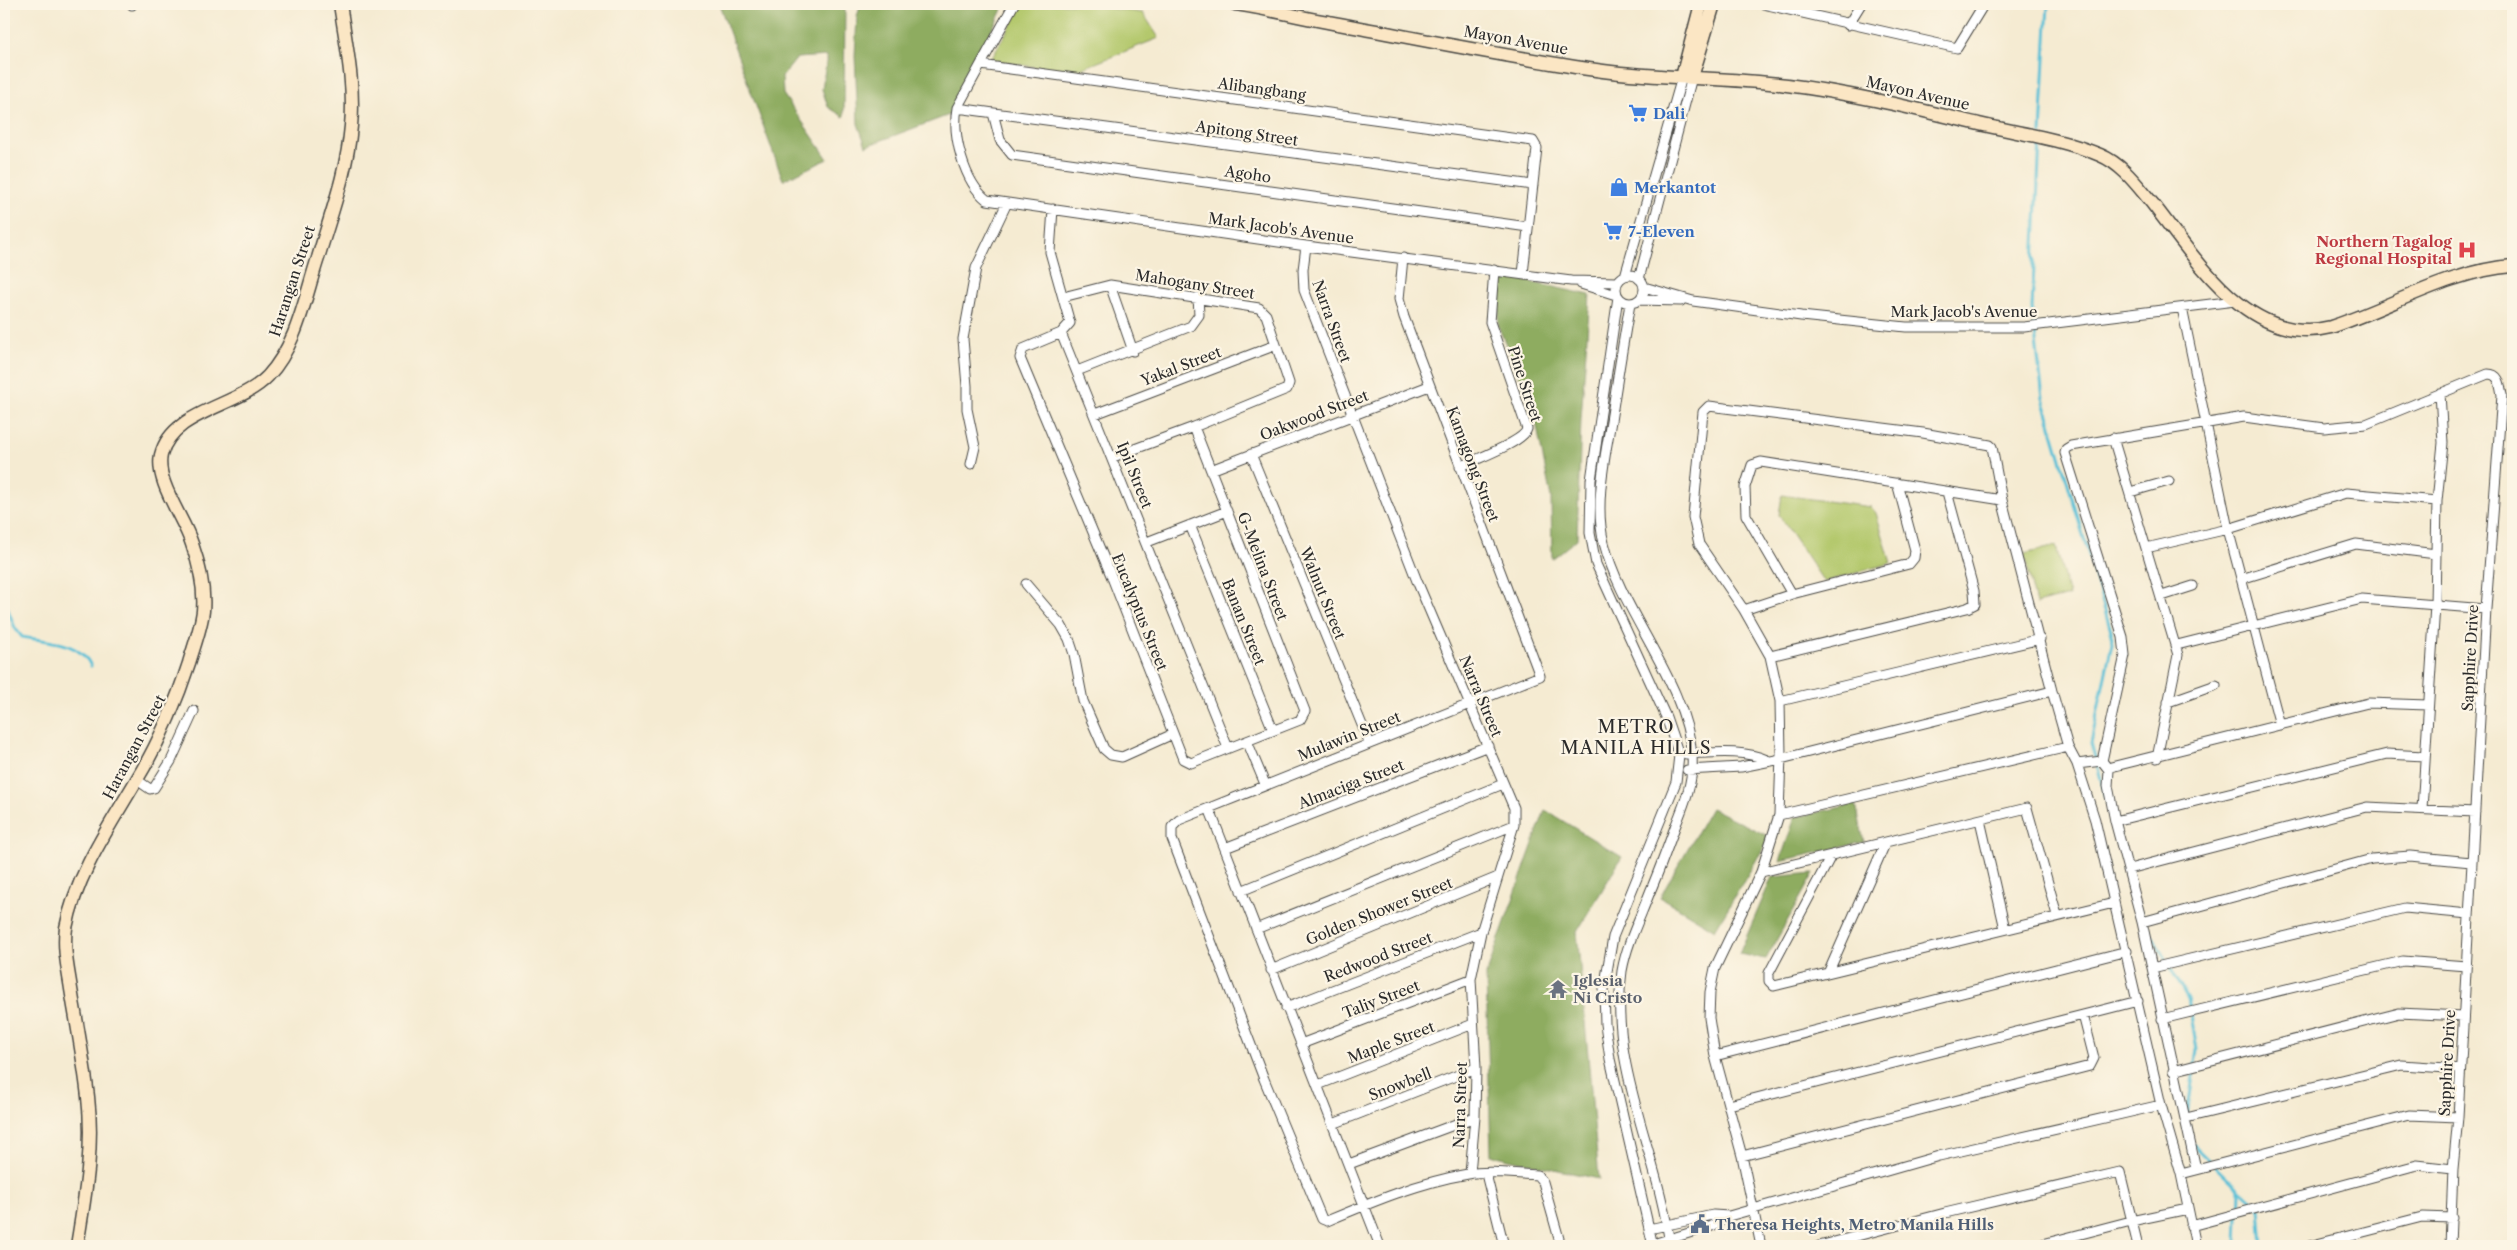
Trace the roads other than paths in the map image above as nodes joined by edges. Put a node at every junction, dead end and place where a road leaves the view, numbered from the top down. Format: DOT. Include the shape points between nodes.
graph roads {
  1 [pos="340,4"];
  2 [pos="1014,4"];
  3 [pos="1235,4"];
  4 [pos="1702,4"];
  5 [pos="1714,4"];
  6 [pos="1763,4"];
  7 [pos="1861,4"];
  8 [pos="1984,4"];
  9 [pos="1786,6"];
  10 [pos="1848,24"];
  11 [pos="981,64"];
  12 [pos="1687,77"];
  13 [pos="958,108"];
  14 [pos="993,113"];
  15 [pos="1533,185"];
  16 [pos="1006,203"];
  17 [pos="1053,209"];
  18 [pos="1528,227"];
  19 [pos="1306,246"];
  20 [pos="1403,258"];
  21 [pos="2513,266"];
  22 [pos="1494,270"];
  23 [pos="1523,274"];
  24 [pos="1625,276"];
  25 [pos="1571,281"];
  26 [pos="1617,282"];
  27 [pos="1642,283"];
  28 [pos="1110,285"];
  29 [pos="1617,296"];
  30 [pos="1063,297"];
  31 [pos="1198,298"];
  32 [pos="1694,301"];
  33 [pos="2235,301"];
  34 [pos="1635,302"];
  35 [pos="2182,308"];
  36 [pos="1061,333"];
  37 [pos="1276,345"];
  38 [pos="1133,351"];
  39 [pos="1077,371"];
  40 [pos="1428,386"];
  41 [pos="2440,394"];
  42 [pos="1095,414"];
  43 [pos="1352,414"];
  44 [pos="2205,423"];
  45 [pos="1194,427"];
  46 [pos="2113,438"];
  47 [pos="1251,454"];
  48 [pos="1113,457"];
  49 [pos="971,464"];
  50 [pos="1460,467"];
  51 [pos="1211,470"];
  52 [pos="2169,481"];
  53 [pos="1897,483"];
  54 [pos="1948,492"];
  55 [pos="2130,492"];
  56 [pos="2002,500"];
  57 [pos="2437,501"];
  58 [pos="1226,511"];
  59 [pos="1190,525"];
  60 [pos="2228,529"];
  61 [pos="1147,542"];
  62 [pos="2146,548"];
  63 [pos="2436,554"];
  64 [pos="2241,579"];
  65 [pos="1026,584"];
  66 [pos="2193,586"];
  67 [pos="1792,594"];
  68 [pos="2162,596"];
  69 [pos="2435,605"];
  70 [pos="2486,609"];
  71 [pos="1744,610"];
  72 [pos="2254,627"];
  73 [pos="2040,639"];
  74 [pos="2177,645"];
  75 [pos="1770,656"];
  76 [pos="1540,676"];
  77 [pos="2216,686"];
  78 [pos="2052,691"];
  79 [pos="1780,702"];
  80 [pos="2168,702"];
  81 [pos="1469,704"];
  82 [pos="2428,705"];
  83 [pos="194,711"];
  84 [pos="1304,715"];
  85 [pos="2280,725"];
  86 [pos="1273,730"];
  87 [pos="1173,734"];
  88 [pos="1247,741"];
  89 [pos="1369,742"];
  90 [pos="1488,746"];
  91 [pos="2068,747"];
  92 [pos="1228,748"];
  93 [pos="1692,754"];
  94 [pos="1679,755"];
  95 [pos="2424,756"];
  96 [pos="2157,758"];
  97 [pos="1781,759"];
  98 [pos="1767,760"];
  99 [pos="2102,761"];
  100 [pos="2077,764"];
  101 [pos="1679,770"];
  102 [pos="1692,770"];
  103 [pos="2109,770"];
  104 [pos="137,780"];
  105 [pos="1265,784"];
  106 [pos="1503,784"];
  107 [pos="1209,808"];
  108 [pos="2422,809"];
  109 [pos="2475,812"];
  110 [pos="1779,815"];
  111 [pos="1980,820"];
  112 [pos="2115,821"];
  113 [pos="1514,825"];
  114 [pos="1885,844"];
  115 [pos="1225,848"];
  116 [pos="1830,856"];
  117 [pos="2471,862"];
  118 [pos="2129,869"];
  119 [pos="1761,872"];
  120 [pos="1498,877"];
  121 [pos="1241,891"];
  122 [pos="2114,903"];
  123 [pos="2469,914"];
  124 [pos="2057,915"];
  125 [pos="2142,922"];
  126 [pos="1256,929"];
  127 [pos="2005,929"];
  128 [pos="1481,932"];
  129 [pos="2127,951"];
  130 [pos="2466,966"];
  131 [pos="2152,968"];
  132 [pos="1271,970"];
  133 [pos="1829,971"];
  134 [pos="1471,979"];
  135 [pos="2138,1001"];
  136 [pos="1286,1008"];
  137 [pos="2083,1015"];
  138 [pos="2463,1016"];
  139 [pos="2162,1019"];
  140 [pos="1473,1024"];
  141 [pos="1301,1044"];
  142 [pos="1715,1056"];
  143 [pos="1476,1068"];
  144 [pos="2460,1069"];
  145 [pos="2173,1071"];
  146 [pos="1318,1085"];
  147 [pos="1729,1105"];
  148 [pos="2161,1105"];
  149 [pos="1475,1117"];
  150 [pos="2458,1117"];
  151 [pos="2186,1118"];
  152 [pos="1333,1124"];
  153 [pos="1742,1156"];
  154 [pos="1349,1164"];
  155 [pos="2196,1169"];
  156 [pos="2453,1169"];
  157 [pos="1470,1173"];
  158 [pos="1486,1174"];
  159 [pos="2181,1174"];
  160 [pos="1364,1206"];
  161 [pos="1754,1209"];
  162 [pos="2188,1209"];
  163 [pos="1728,1216"];
  164 [pos="2452,1218"];
  165 [pos="2131,1221"];
  166 [pos="1666,1226"];
  167 [pos="2191,1226"];
  168 [pos="1649,1229"];
  169 [pos="1670,1243"];
  170 [pos="1653,1245"];
  171 [pos="77,1246"];
  172 [pos="1380,1246"];
  173 [pos="1504,1246"];
  174 [pos="1561,1246"];
  175 [pos="1761,1246"];
  176 [pos="1818,1246"];
  177 [pos="2035,1246"];
  178 [pos="2138,1246"];
  179 [pos="2196,1246"];
  180 [pos="2309,1246"];
  181 [pos="2450,1246"];
  1 -- 104 [label="main road, Harangan Street" via="350,75 351,126 340,187 290,341 284,355 255,388 188,421 174,432 162,450 162,478 192,543 201,581 203,611 174,711"];
  2 -- 11 [label="street"];
  3 -- 12 [label="main road, Mayon Avenue" via="1530,60 1607,72"];
  4 -- 12 [label="main road"];
  5 -- 12 [label="main road"];
  6 -- 9 [label="street"];
  7 -- 10 [label="street"];
  8 -- 10 [label="street" via="1957,48"];
  9 -- 10 [label="street"];
  11 -- 13 [label="street"];
  11 -- 15 [label="street, Alibangbang" via="1534,141 1537,145"];
  12 -- 24 [label="street"];
  12 -- 27 [label="street"];
  12 -- 33 [label="main road, Mayon Avenue" via="1785,85 1854,96 2061,142 2101,155 2130,178"];
  13 -- 14 [label="street, Apitong Street"];
  13 -- 16 [label="street, Mark Jacob's Avenue" via="955,128 971,184 987,200"];
  14 -- 15 [label="street, Apitong Street"];
  14 -- 18 [label="street, Agoho" via="1000,140 1012,155"];
  15 -- 18 [label="street"];
  16 -- 17 [label="street, Mark Jacob's Avenue"];
  16 -- 49 [label="street" via="976,268 963,339 967,409 975,447"];
  17 -- 19 [label="street, Mark Jacob's Avenue"];
  17 -- 30 [label="street" via="1050,252"];
  18 -- 23 [label="street"];
  19 -- 20 [label="street, Mark Jacob's Avenue"];
  19 -- 43 [label="street, Narra Street" via="1304,290"];
  20 -- 22 [label="street, Mark Jacob's Avenue"];
  20 -- 40 [label="street, Kamagong Street" via="1399,299"];
  21 -- 33 [label="main road, Mayon Avenue" via="2477,272 2342,323 2314,330 2273,323"];
  22 -- 23 [label="street, Mark Jacob's Avenue"];
  22 -- 50 [label="street, Pine Street" via="1490,322 1527,429 1513,442"];
  23 -- 25 [label="street, Mark Jacob's Avenue"];
  24 -- 26 [label="street"];
  24 -- 27 [label="street" via="1630,275"];
  25 -- 26 [label="street, Mark Jacob's Avenue"];
  25 -- 29 [label="street, Mark Jacob's Avenue"];
  26 -- 29 [label="street"];
  27 -- 32 [label="street, Mark Jacob's Avenue"];
  27 -- 34 [label="street"];
  28 -- 30 [label="street, Mahogany Street"];
  28 -- 31 [label="street, Mahogany Street"];
  28 -- 38 [label="street"];
  29 -- 34 [label="street"];
  29 -- 94 [label="street" via="1591,480 1590,533 1596,564 1656,690"];
  30 -- 36 [label="street" via="1070,323"];
  31 -- 37 [label="street, Mahogany Street" via="1259,308 1266,315"];
  31 -- 38 [label="street" via="1198,315 1194,323"];
  32 -- 34 [label="street, Mark Jacob's Avenue"];
  32 -- 35 [label="street, Mark Jacob's Avenue" via="1906,327 2024,327"];
  33 -- 35 [label="street, Mark Jacob's Avenue"];
  34 -- 93 [label="street" via="1603,467 1601,528 1609,558 1631,610 1669,682 1683,717"];
  35 -- 44 [label="street"];
  36 -- 39 [label="street, Ipil Street"];
  36 -- 87 [label="street, Eucalyptus Street" via="1023,349 1020,358"];
  37 -- 42 [label="street, Yakal Street"];
  37 -- 45 [label="street, Mahogany Street" via="1289,383 1287,389"];
  38 -- 39 [label="street"];
  39 -- 42 [label="street, Ipil Street"];
  40 -- 43 [label="street, Oakwood Street"];
  40 -- 50 [label="street, Kamagong Street"];
  41 -- 44 [label="street, Sapphire Drive" via="2366,424 2324,428 2244,417"];
  41 -- 57 [label="street" via="2443,443"];
  41 -- 70 [label="street, Sapphire Drive" via="2494,374 2502,395"];
  42 -- 48 [label="street, Ipil Street"];
  43 -- 47 [label="street, Oakwood Street"];
  43 -- 81 [label="street, Narra Street"];
  44 -- 46 [label="street, Sapphire Drive"];
  44 -- 60 [label="street"];
  45 -- 48 [label="street, Mahogany Street"];
  45 -- 51 [label="street, G-Melina Street"];
  46 -- 55 [label="street"];
  46 -- 99 [label="street, Sapphire Drive" via="2071,446 2065,453 2123,637 2125,655"];
  47 -- 51 [label="street, Oakwood Street"];
  47 -- 89 [label="street, Walnut Street"];
  48 -- 61 [label="street, Ipil Street"];
  50 -- 76 [label="street, Kamagong Street"];
  51 -- 58 [label="street, G-Melina Street"];
  52 -- 55 [label="street"];
  53 -- 54 [label="street"];
  53 -- 67 [label="street" via="1915,550 1910,564"];
  53 -- 67 [label="street" via="1761,462 1752,465 1745,486 1746,515"];
  54 -- 56 [label="street"];
  54 -- 75 [label="street" via="1974,591 1974,604"];
  55 -- 62 [label="street"];
  56 -- 71 [label="street" via="1990,444 1709,406 1703,412 1693,517 1699,544"];
  56 -- 73 [label="street"];
  57 -- 60 [label="street" via="2346,493"];
  57 -- 63 [label="street"];
  58 -- 59 [label="street"];
  58 -- 84 [label="street, G-Melina Street"];
  59 -- 61 [label="street"];
  59 -- 86 [label="street, Banan Street"];
  60 -- 62 [label="street"];
  60 -- 64 [label="street"];
  61 -- 92 [label="street, Ipil Street"];
  62 -- 68 [label="street"];
  63 -- 64 [label="street" via="2356,544"];
  63 -- 69 [label="street"];
  64 -- 72 [label="street"];
  65 -- 87 [label="street" via="1069,639 1082,701 1104,748 1111,755 1122,757"];
  66 -- 68 [label="street"];
  67 -- 71 [label="street"];
  68 -- 74 [label="street"];
  69 -- 70 [label="street"];
  69 -- 72 [label="street" via="2362,599"];
  69 -- 82 [label="street"];
  70 -- 109 [label="street, Sapphire Drive"];
  71 -- 75 [label="street"];
  72 -- 74 [label="street"];
  72 -- 85 [label="street"];
  73 -- 78 [label="street"];
  73 -- 79 [label="street"];
  74 -- 80 [label="street" via="2178,655"];
  75 -- 79 [label="street"];
  76 -- 81 [label="street, Mulawin Street"];
  77 -- 80 [label="street"];
  78 -- 91 [label="street"];
  78 -- 97 [label="street"];
  79 -- 97 [label="street"];
  80 -- 96 [label="street"];
  81 -- 89 [label="street, Mulawin Street"];
  81 -- 90 [label="street, Narra Street"];
  82 -- 85 [label="street" via="2368,704"];
  82 -- 95 [label="street"];
  83 -- 104 [label="street" via="171,761 154,788 150,789"];
  84 -- 86 [label="street, Eucalyptus Street" via="1300,720"];
  85 -- 96 [label="street"];
  86 -- 88 [label="street, Eucalyptus Street"];
  87 -- 92 [label="street, Eucalyptus Street" via="1183,759 1188,763"];
  88 -- 92 [label="street, Eucalyptus Street"];
  88 -- 105 [label="street"];
  89 -- 105 [label="street, Mulawin Street"];
  90 -- 106 [label="street, Narra Street"];
  90 -- 115 [label="street, Almaciga Street"];
  91 -- 100 [label="street"];
  91 -- 110 [label="street"];
  93 -- 94 [label="street"];
  93 -- 98 [label="street" via="1738,752"];
  93 -- 102 [label="street"];
  94 -- 101 [label="street"];
  95 -- 108 [label="street"];
  95 -- 112 [label="street" via="2387,754"];
  96 -- 103 [label="street"];
  97 -- 98 [label="street"];
  97 -- 110 [label="street"];
  98 -- 102 [label="street" via="1741,768"];
  99 -- 100 [label="street"];
  99 -- 103 [label="street"];
  100 -- 122 [label="street" via="2095,820"];
  101 -- 102 [label="street"];
  101 -- 168 [label="street" via="1613,937 1604,989 1610,1059"];
  102 -- 166 [label="street" via="1687,797 1632,936 1623,970 1620,1003 1627,1067"];
  103 -- 112 [label="street" via="2108,786"];
  104 -- 171 [label="main road, Harangan Street" via="91,860 76,894 66,929 66,955 88,1099 90,1136 89,1175"];
  105 -- 107 [label="street, Mulawin Street"];
  106 -- 113 [label="street, Narra Street" via="1514,808"];
  106 -- 121 [label="street"];
  107 -- 115 [label="street"];
  107 -- 160 [label="street, Mulawin Street" via="1179,820 1172,828 1172,839 1264,1079 1322,1219 1327,1221"];
  108 -- 109 [label="street"];
  108 -- 118 [label="street" via="2367,807"];
  109 -- 117 [label="street, Sapphire Drive"];
  110 -- 119 [label="street"];
  111 -- 114 [label="street"];
  111 -- 124 [label="street" via="2027,808"];
  111 -- 127 [label="street"];
  112 -- 118 [label="street"];
  113 -- 120 [label="street, Narra Street"];
  113 -- 126 [label="street"];
  114 -- 116 [label="street"];
  114 -- 133 [label="street"];
  115 -- 121 [label="street"];
  116 -- 119 [label="street"];
  116 -- 133 [label="street" via="1768,977 1776,986"];
  117 -- 123 [label="street, Sapphire Drive"];
  117 -- 125 [label="street" via="2410,856 2372,859"];
  118 -- 125 [label="street"];
  119 -- 142 [label="street" via="1711,981 1709,1018"];
  120 -- 128 [label="street, Narra Street"];
  120 -- 132 [label="street, Golden Shower Street"];
  121 -- 126 [label="street"];
  122 -- 124 [label="street"];
  122 -- 129 [label="street"];
  123 -- 130 [label="street, Sapphire Drive"];
  123 -- 131 [label="street" via="2405,908"];
  124 -- 127 [label="street"];
  125 -- 131 [label="street"];
  126 -- 132 [label="street"];
  127 -- 133 [label="street"];
  128 -- 134 [label="street, Narra Street"];
  128 -- 136 [label="street, Redwood Street"];
  129 -- 135 [label="street"];
  129 -- 142 [label="street"];
  130 -- 138 [label="street, Sapphire Drive"];
  130 -- 139 [label="street" via="2403,961"];
  131 -- 139 [label="street"];
  132 -- 136 [label="street"];
  134 -- 140 [label="street, Narra Street"];
  134 -- 141 [label="street, Taliy Street"];
  135 -- 137 [label="street"];
  135 -- 148 [label="street"];
  136 -- 141 [label="street"];
  137 -- 147 [label="street"];
  137 -- 153 [label="street" via="2094,1058 2090,1066"];
  138 -- 144 [label="street, Sapphire Drive"];
  138 -- 145 [label="street" via="2399,1012"];
  139 -- 145 [label="street"];
  140 -- 143 [label="street, Narra Street"];
  140 -- 146 [label="street, Maple Street"];
  141 -- 146 [label="street"];
  142 -- 147 [label="street"];
  143 -- 149 [label="street, Narra Street"];
  143 -- 152 [label="street, Snowbell"];
  144 -- 150 [label="street, Sapphire Drive"];
  144 -- 151 [label="street" via="2402,1065"];
  145 -- 151 [label="street"];
  146 -- 152 [label="street"];
  147 -- 153 [label="street"];
  148 -- 159 [label="street"];
  148 -- 161 [label="street" via="1939,1156"];
  149 -- 154 [label="street"];
  149 -- 157 [label="street, Narra Street"];
  150 -- 155 [label="street" via="2409,1115"];
  150 -- 156 [label="street, Sapphire Drive"];
  151 -- 155 [label="street"];
  152 -- 154 [label="street"];
  153 -- 161 [label="street"];
  154 -- 160 [label="street"];
  155 -- 159 [label="street"];
  156 -- 164 [label="street, Sapphire Drive"];
  156 -- 167 [label="street" via="2417,1165"];
  157 -- 158 [label="street"];
  157 -- 160 [label="street"];
  158 -- 173 [label="street"];
  158 -- 174 [label="street" via="1537,1175"];
  159 -- 162 [label="street"];
  160 -- 172 [label="street"];
  161 -- 163 [label="street"];
  161 -- 175 [label="street"];
  162 -- 165 [label="street"];
  162 -- 167 [label="street"];
  163 -- 166 [label="street" via="1713,1214"];
  163 -- 169 [label="street"];
  164 -- 180 [label="street" via="2422,1217"];
  164 -- 181 [label="street, Sapphire Drive"];
  165 -- 176 [label="street" via="2120,1172"];
  165 -- 177 [label="street"];
  165 -- 178 [label="street"];
  166 -- 168 [label="street"];
  166 -- 169 [label="street"];
  167 -- 179 [label="street"];
  168 -- 170 [label="street"];
  169 -- 170 [label="street"];
}
